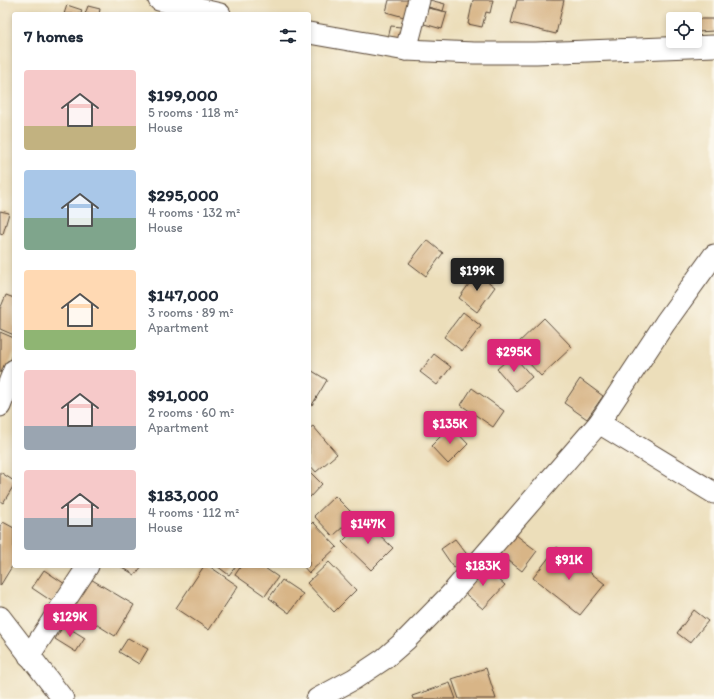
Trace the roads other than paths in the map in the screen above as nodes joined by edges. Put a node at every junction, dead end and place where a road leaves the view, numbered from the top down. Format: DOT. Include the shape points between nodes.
graph roads {
  1 [pos="160,0"];
  2 [pos="420,0"];
  3 [pos="211,12"];
  4 [pos="311,33"];
  5 [pos="714,46"];
  6 [pos="406,50"];
  7 [pos="714,256"];
  8 [pos="12,375"];
  9 [pos="0,406"];
  10 [pos="599,423"];
  11 [pos="714,494"];
  12 [pos="87,568"];
  13 [pos="0,617"];
  14 [pos="29,656"];
  15 [pos="63,699"];
  16 [pos="317,699"];
  1 -- 3 [label="street"];
  2 -- 6 [label="street"];
  4 -- 6 [label="street"];
  5 -- 6 [label="street" via="536,53"];
  7 -- 10 [label="street" via="665,323"];
  8 -- 9 [label="street"];
  10 -- 11 [label="street"];
  10 -- 16 [label="street" via="450,595 407,639 378,663"];
  12 -- 14 [label="street"];
  13 -- 14 [label="street"];
  14 -- 15 [label="street"];
}
